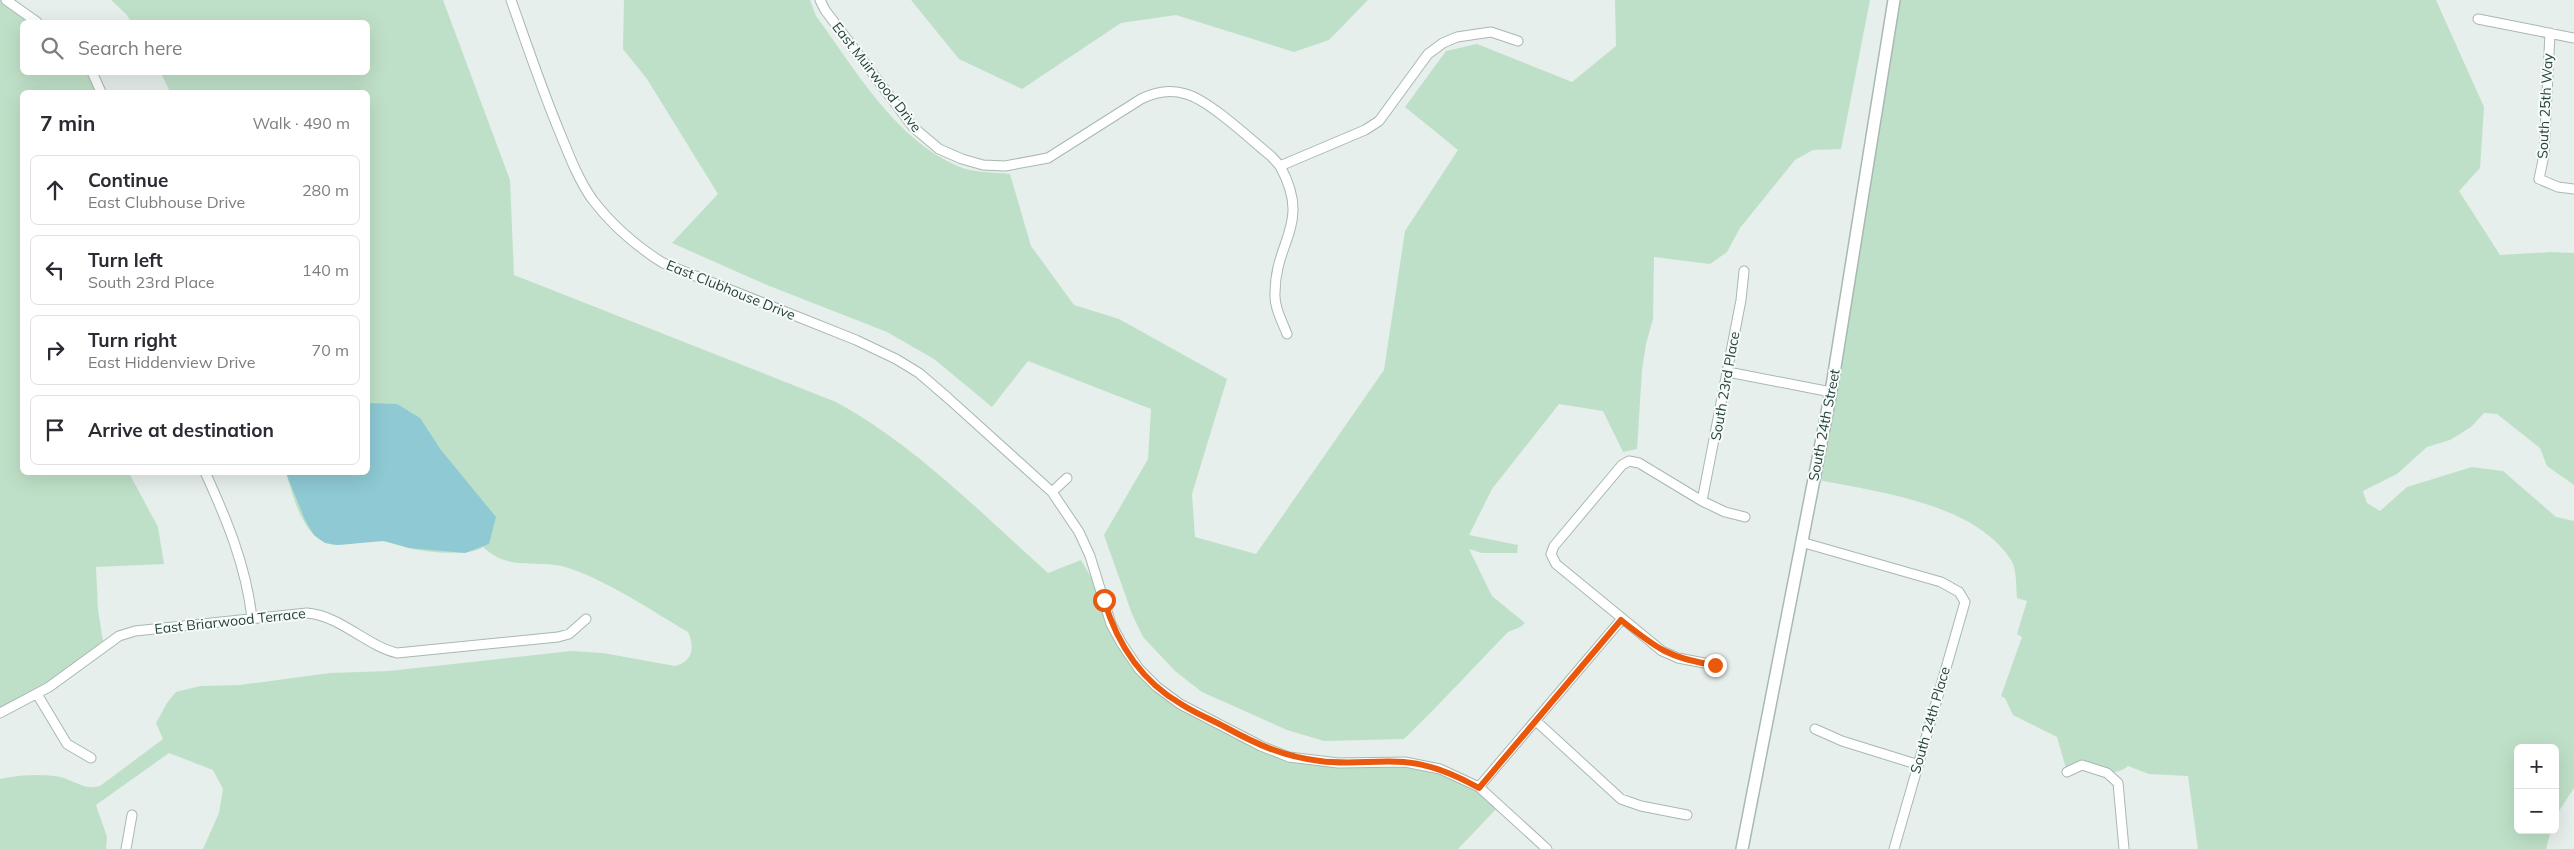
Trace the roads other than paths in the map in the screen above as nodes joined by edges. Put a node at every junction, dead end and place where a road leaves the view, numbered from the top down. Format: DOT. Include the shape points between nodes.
graph roads {
  1 [pos="6,0"];
  2 [pos="511,0"];
  3 [pos="820,0"];
  4 [pos="1894,0"];
  5 [pos="2478,19"];
  6 [pos="35,20"];
  7 [pos="2550,33"];
  8 [pos="2574,38"];
  9 [pos="1518,41"];
  10 [pos="93,75"];
  11 [pos="100,90"];
  12 [pos="1280,166"];
  13 [pos="2574,189"];
  14 [pos="1744,271"];
  15 [pos="1287,334"];
  16 [pos="1728,372"];
  17 [pos="1831,392"];
  18 [pos="206,475"];
  19 [pos="1067,478"];
  20 [pos="1052,492"];
  21 [pos="1702,501"];
  22 [pos="1745,517"];
  23 [pos="1801,542"];
  24 [pos="252,618"];
  25 [pos="586,618"];
  26 [pos="1621,620"];
  27 [pos="1715,665"];
  28 [pos="37,694"];
  29 [pos="0,713"];
  30 [pos="1536,721"];
  31 [pos="1815,728"];
  32 [pos="91,758"];
  33 [pos="1916,764"];
  34 [pos="2067,772"];
  35 [pos="1479,788"];
  36 [pos="132,815"];
  37 [pos="1687,815"];
  38 [pos="126,849"];
  39 [pos="1546,849"];
  40 [pos="1742,849"];
  41 [pos="1894,849"];
  42 [pos="2124,849"];
  1 -- 6 [label="street"];
  2 -- 20 [label="street, East Clubhouse Drive" via="573,166 592,198 642,250 663,263 896,359 919,373"];
  3 -- 12 [label="street, East Muirwood Drive" via="913,127 939,149 962,159 1004,166 1048,158 1141,99 1166,92 1187,94 1203,102"];
  4 -- 17 [label="street, South 24th Street"];
  5 -- 7 [label="street"];
  7 -- 8 [label="street"];
  7 -- 13 [label="street, South 25th Way" via="2544,155 2539,179"];
  9 -- 12 [label="street" via="1491,32 1457,37 1443,43 1428,54 1379,121"];
  10 -- 11 [label="street"];
  12 -- 15 [label="street" via="1294,198 1294,219 1275,277 1274,295"];
  14 -- 16 [label="street, South 23rd Place"];
  16 -- 17 [label="street"];
  16 -- 21 [label="street, South 23rd Place"];
  17 -- 23 [label="street, South 24th Street"];
  18 -- 24 [label="street" via="241,558"];
  19 -- 20 [label="street"];
  20 -- 35 [label="street, East Clubhouse Drive" via="1090,556 1112,624 1122,644 1157,687 1180,704 1289,757 1338,763 1405,762 1440,770"];
  21 -- 22 [label="street"];
  21 -- 26 [label="street" via="1639,463 1630,461 1622,465 1554,546 1551,554 1556,564"];
  23 -- 33 [label="street, South 24th Place" via="1941,582 1960,592 1964,602"];
  23 -- 40 [label="street, South 24th Street"];
  24 -- 25 [label="street, East Briarwood Terrace" via="320,614 375,645 397,653 558,637 569,634"];
  24 -- 28 [label="street, East Briarwood Terrace" via="126,633"];
  26 -- 27 [label="street" via="1662,651 1678,658"];
  26 -- 30 [label="street"];
  28 -- 29 [label="street, East Briarwood Terrace"];
  28 -- 32 [label="street" via="67,744"];
  30 -- 35 [label="street"];
  30 -- 37 [label="street" via="1621,799"];
  31 -- 33 [label="street"];
  33 -- 41 [label="street, South 24th Place"];
  34 -- 42 [label="street" via="2082,765 2107,773 2118,783"];
  35 -- 39 [label="street, East Clubhouse Drive"];
  36 -- 38 [label="street"];
}
